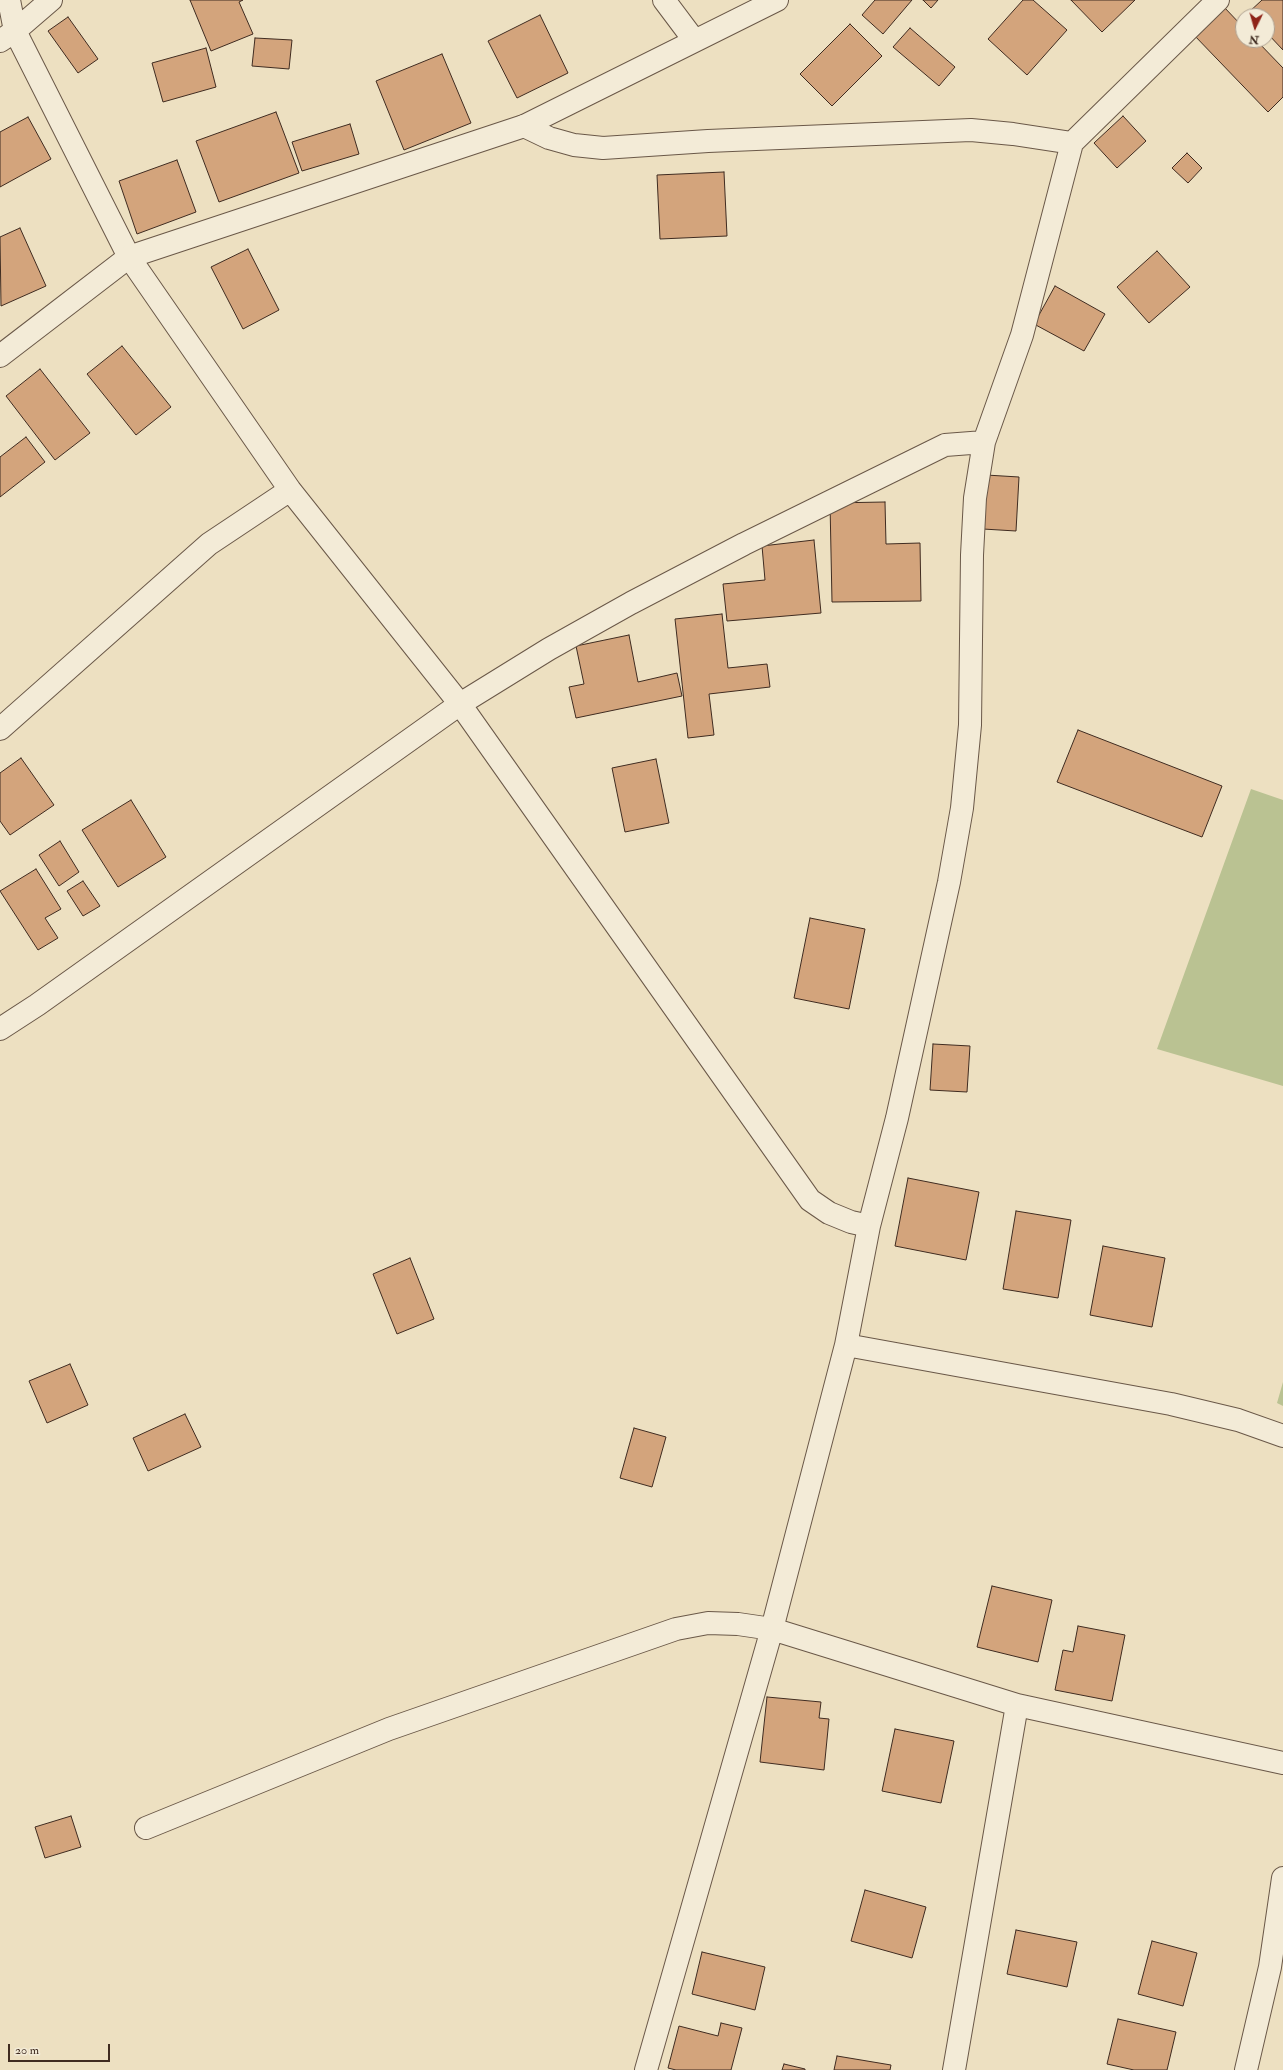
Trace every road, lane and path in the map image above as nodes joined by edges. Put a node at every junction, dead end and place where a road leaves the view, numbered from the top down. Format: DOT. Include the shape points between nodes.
graph roads {
  1 [pos="9,0"];
  2 [pos="51,0"];
  3 [pos="664,0"];
  4 [pos="777,0"];
  5 [pos="1218,0"];
  6 [pos="7,36"];
  7 [pos="694,40"];
  8 [pos="524,126"];
  9 [pos="1072,143"];
  10 [pos="129,257"];
  11 [pos="0,356"];
  12 [pos="984,442"];
  13 [pos="290,490"];
  14 [pos="460,704"];
  15 [pos="0,729"];
  16 [pos="0,1029"];
  17 [pos="869,1226"];
  18 [pos="846,1345"];
  19 [pos="1283,1436"];
  20 [pos="772,1629"];
  21 [pos="1017,1705"];
  22 [pos="1283,1763"];
  23 [pos="146,1828"];
  24 [pos="1283,1878"];
  25 [pos="646,2070"];
  26 [pos="954,2070"];
  27 [pos="1246,2070"];
  1 -- 6 [label="street"];
  2 -- 6 [label="street"];
  3 -- 7 [label="street"];
  4 -- 7 [label="street"];
  5 -- 9 [label="street"];
  6 -- 10 [label="street"];
  7 -- 8 [label="street"];
  8 -- 9 [label="street" via="549,138 574,145 603,148 971,130"];
  8 -- 10 [label="street"];
  9 -- 12 [label="street" via="1022,335"];
  10 -- 11 [label="street"];
  10 -- 13 [label="street"];
  12 -- 14 [label="street" via="945,445 751,540 590,626"];
  12 -- 17 [label="street" via="975,498 970,725 962,808 949,882 897,1118"];
  13 -- 14 [label="street"];
  13 -- 15 [label="street" via="209,544"];
  14 -- 16 [label="street" via="44,1001"];
  14 -- 17 [label="street" via="810,1200 829,1213 850,1222"];
  17 -- 18 [label="street"];
  18 -- 19 [label="street" via="1171,1404 1238,1420"];
  18 -- 20 [label="street"];
  20 -- 21 [label="street"];
  20 -- 23 [label="street" via="708,1623 676,1628 389,1729"];
  20 -- 25 [label="street"];
  21 -- 22 [label="street"];
  21 -- 26 [label="street"];
  24 -- 27 [label="street" via="1270,1967"];
}
